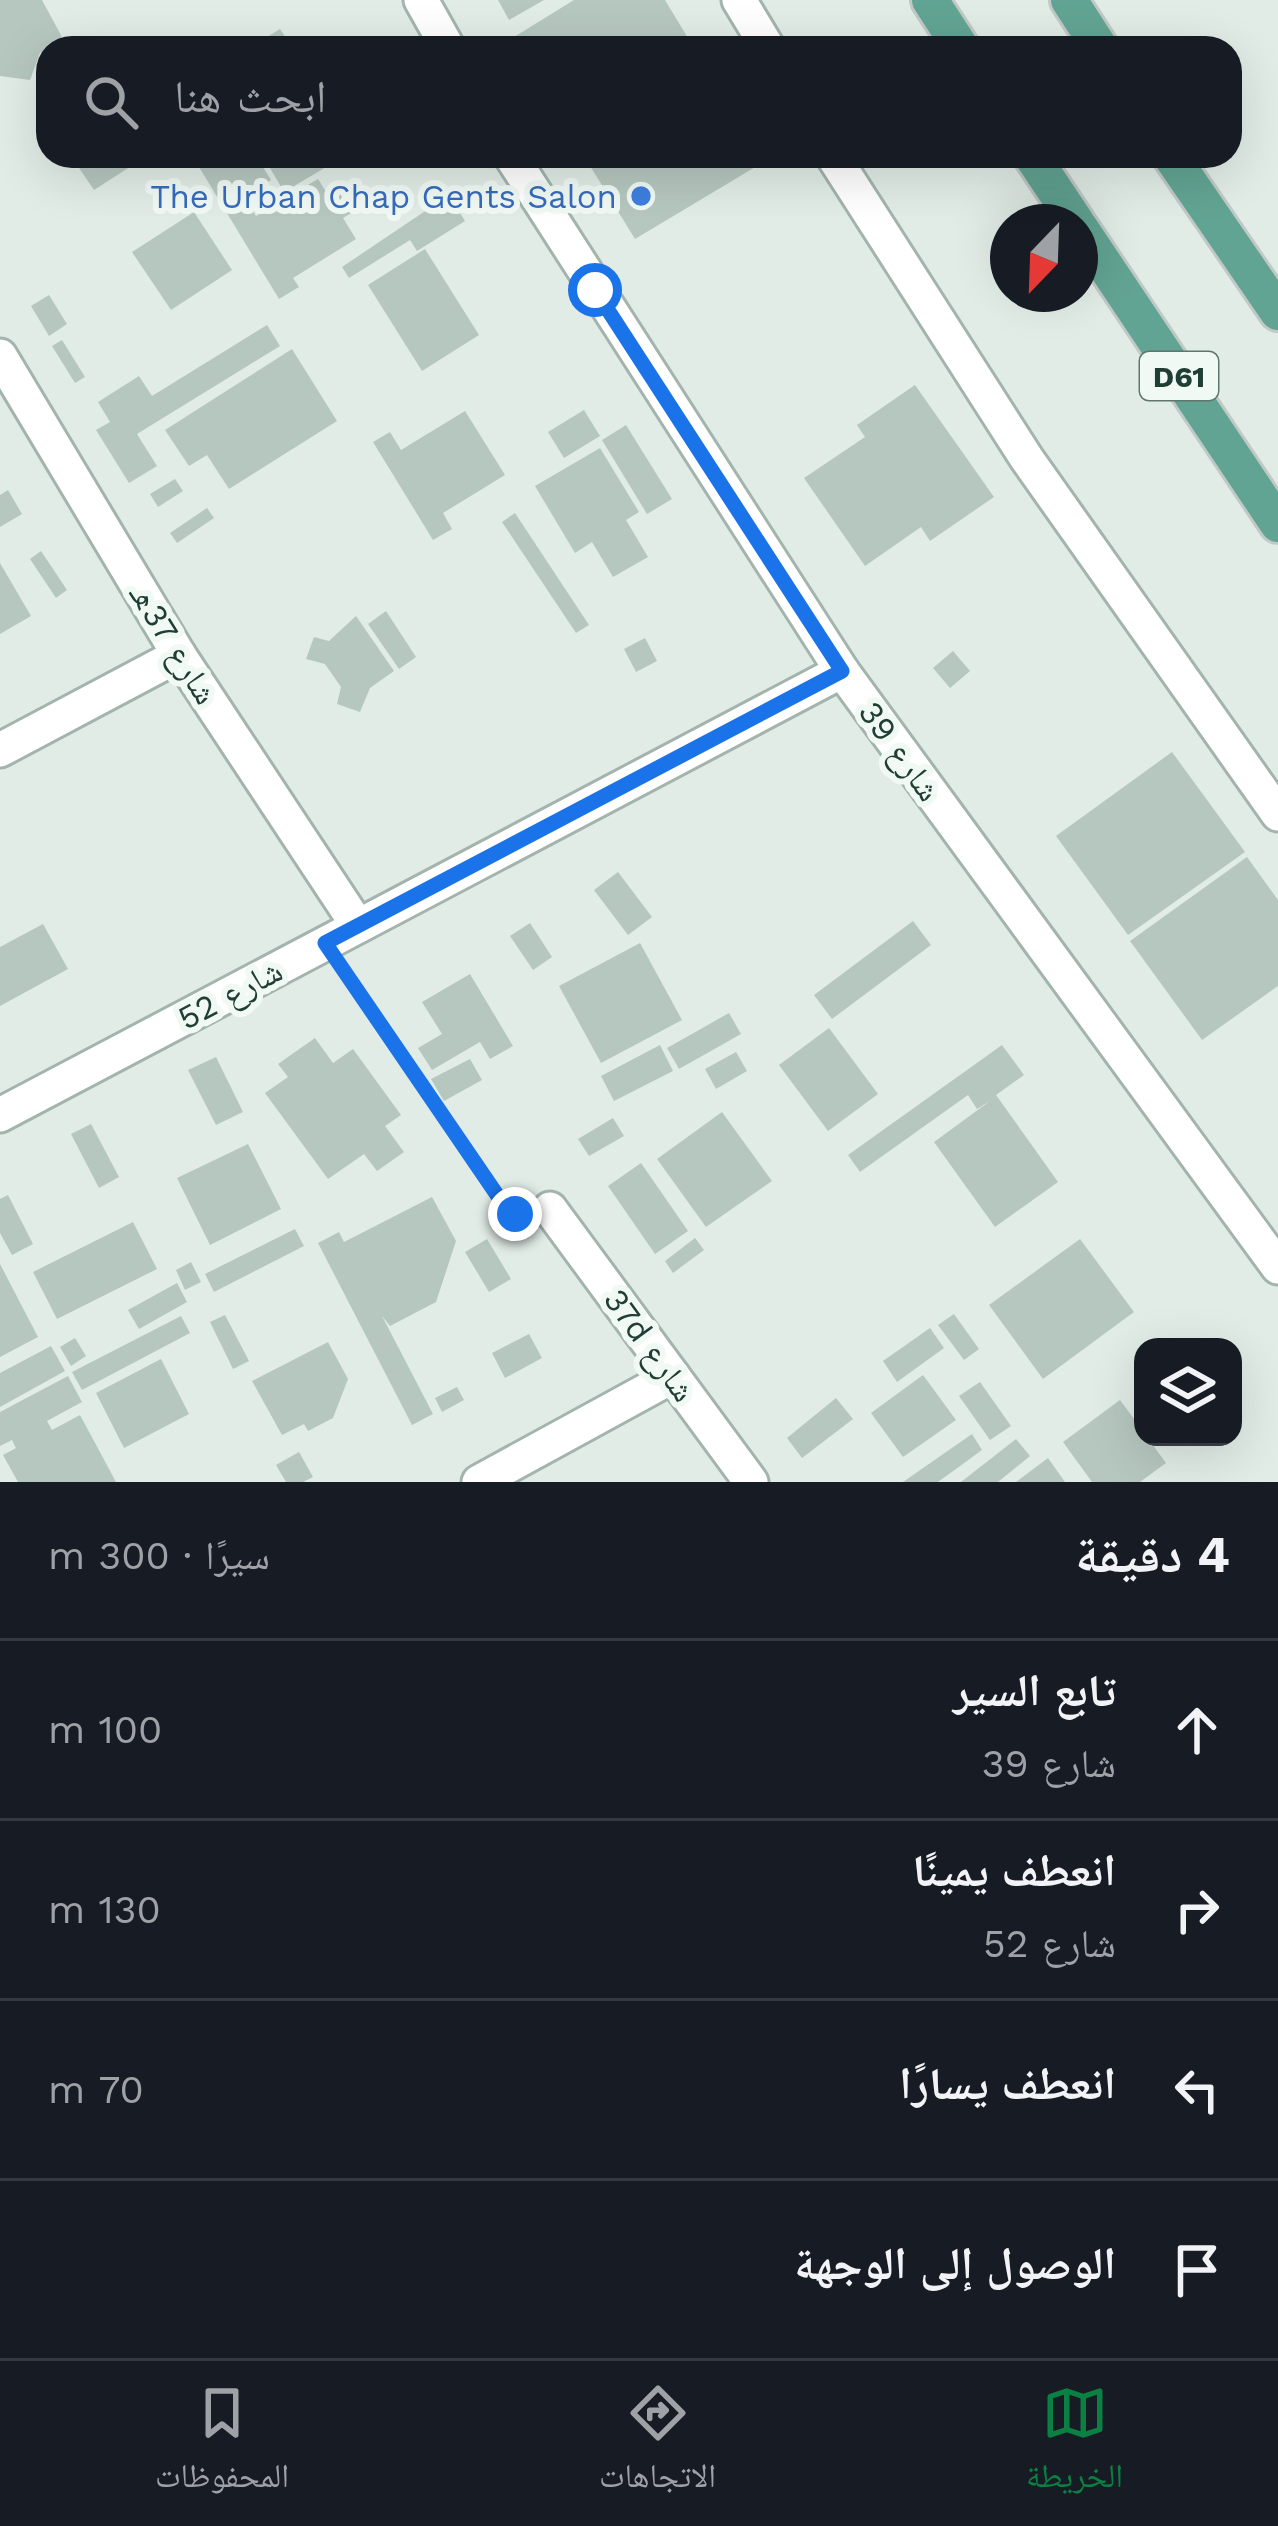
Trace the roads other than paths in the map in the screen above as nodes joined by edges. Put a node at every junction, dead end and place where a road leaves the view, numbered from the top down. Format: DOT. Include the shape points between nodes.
graph roads {
  1 [pos="421,0"];
  2 [pos="739,0"];
  3 [pos="930,0"];
  4 [pos="1069,0"];
  5 [pos="441,36"];
  6 [pos="761,36"];
  7 [pos="953,36"];
  8 [pos="1092,36"];
  9 [pos="519,168"];
  10 [pos="841,168"];
  11 [pos="1040,168"];
  12 [pos="1180,168"];
  13 [pos="1064,204"];
  14 [pos="1098,255"];
  15 [pos="1278,312"];
  16 [pos="0,356"];
  17 [pos="1278,524"];
  18 [pos="179,655"];
  19 [pos="842,671"];
  20 [pos="0,750"];
  21 [pos="1278,814"];
  22 [pos="358,926"];
  23 [pos="0,1115"];
  24 [pos="553,1213"];
  25 [pos="1278,1267"];
  26 [pos="674,1376"];
  27 [pos="479,1482"];
  28 [pos="751,1482"];
  1 -- 5 [label="street"];
  2 -- 6 [label="street"];
  3 -- 7 [label="main road"];
  4 -- 8 [label="main road"];
  9 -- 19 [label="street, شارع 39"];
  10 -- 21 [label="street" via="1027,459"];
  11 -- 13 [label="main road, D61"];
  12 -- 15 [label="main road"];
  14 -- 17 [label="main road, D61"];
  16 -- 18 [label="street, شارع 37هـ"];
  18 -- 20 [label="street"];
  18 -- 22 [label="street, شارع 37هـ"];
  19 -- 22 [label="street, شارع 52"];
  19 -- 25 [label="street, شارع 39"];
  22 -- 23 [label="street, شارع 52"];
  24 -- 26 [label="street, 37d شارع"];
  26 -- 27 [label="street"];
  26 -- 28 [label="street, 37d شارع"];
}
